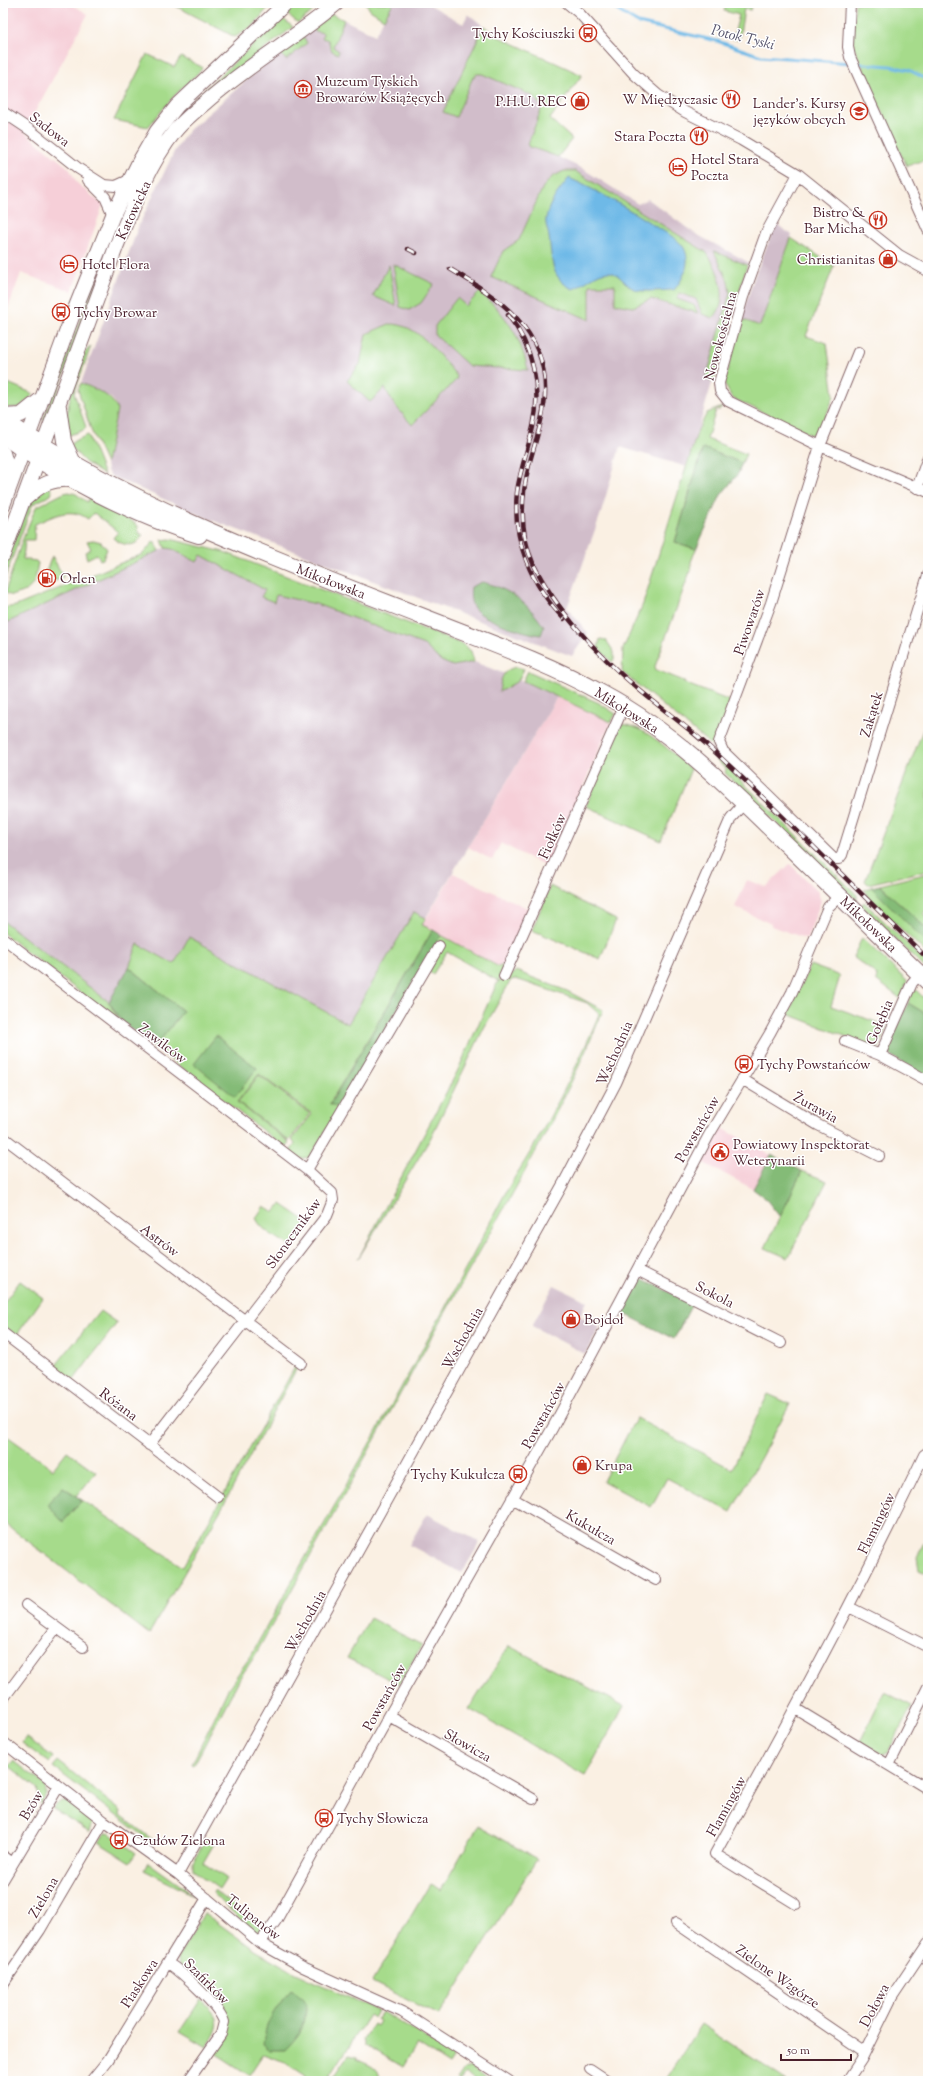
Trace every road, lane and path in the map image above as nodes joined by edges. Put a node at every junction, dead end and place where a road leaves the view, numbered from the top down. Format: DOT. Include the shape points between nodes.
graph roads {
  1 [pos="286,3"];
  2 [pos="337,3"];
  3 [pos="567,3"];
  4 [pos="850,3"];
  5 [pos="3,112"];
  6 [pos="79,169"];
  7 [pos="798,174"];
  8 [pos="129,180"];
  9 [pos="113,215"];
  10 [pos="928,230"];
  11 [pos="928,260"];
  12 [pos="917,264"];
  13 [pos="928,271"];
  14 [pos="858,352"];
  15 [pos="43,397"];
  16 [pos="59,405"];
  17 [pos="3,416"];
  18 [pos="3,420"];
  19 [pos="3,435"];
  20 [pos="26,444"];
  21 [pos="820,446"];
  22 [pos="3,453"];
  23 [pos="40,453"];
  24 [pos="928,457"];
  25 [pos="75,473"];
  26 [pos="11,481"];
  27 [pos="917,488"];
  28 [pos="928,492"];
  29 [pos="21,503"];
  30 [pos="3,505"];
  31 [pos="3,555"];
  32 [pos="928,575"];
  33 [pos="624,706"];
  34 [pos="744,803"];
  35 [pos="837,860"];
  36 [pos="840,896"];
  37 [pos="3,938"];
  38 [pos="439,946"];
  39 [pos="504,976"];
  40 [pos="924,978"];
  41 [pos="845,1041"];
  42 [pos="880,1055"];
  43 [pos="742,1080"];
  44 [pos="928,1081"];
  45 [pos="3,1137"];
  46 [pos="879,1156"];
  47 [pos="307,1170"];
  48 [pos="637,1270"];
  49 [pos="244,1321"];
  50 [pos="3,1333"];
  51 [pos="781,1343"];
  52 [pos="301,1364"];
  53 [pos="149,1445"];
  54 [pos="928,1452"];
  55 [pos="218,1497"];
  56 [pos="512,1498"];
  57 [pos="656,1580"];
  58 [pos="26,1606"];
  59 [pos="849,1607"];
  60 [pos="56,1628"];
  61 [pos="83,1647"];
  62 [pos="928,1647"];
  63 [pos="928,1687"];
  64 [pos="3,1699"];
  65 [pos="796,1709"];
  66 [pos="389,1716"];
  67 [pos="3,1742"];
  68 [pos="888,1765"];
  69 [pos="59,1786"];
  70 [pos="928,1789"];
  71 [pos="533,1799"];
  72 [pos="104,1821"];
  73 [pos="3,1856"];
  74 [pos="13,1863"];
  75 [pos="178,1874"];
  76 [pos="3,1880"];
  77 [pos="207,1898"];
  78 [pos="796,1904"];
  79 [pos="676,1923"];
  80 [pos="260,1942"];
  81 [pos="928,1943"];
  82 [pos="168,1964"];
  83 [pos="3,1984"];
  84 [pos="865,2052"];
  85 [pos="590,2069"];
  86 [pos="91,2081"];
  87 [pos="188,2081"];
  88 [pos="509,2081"];
  89 [pos="608,2081"];
  90 [pos="847,2081"];
  1 -- 8 [label="main road, Katowicka" via="177,106 157,131"];
  2 -- 16 [label="main road, Katowicka" via="219,90 185,120 167,141 129,215"];
  3 -- 7 [label="street" via="634,74 658,95"];
  4 -- 10 [label="street" via="850,57"];
  5 -- 6 [label="street, Sadowa"];
  6 -- 8 [label="street, Sadowa" via="110,186 123,184"];
  6 -- 9 [label="street, Sadowa" via="105,197"];
  7 -- 12 [label="street" via="900,255"];
  7 -- 21 [label="street, Nowokościelna" via="766,233 719,383 720,391 728,401"];
  8 -- 9 [label="main road, Katowicka"];
  9 -- 15 [label="main road, Katowicka"];
  11 -- 12 [label="street"];
  12 -- 13 [label="street"];
  14 -- 21 [label="street, Piwowarów"];
  15 -- 17 [label="main road" via="21,415"];
  15 -- 20 [label="main road, Katowicka"];
  16 -- 23 [label="main road, Katowicka"];
  16 -- 25 [label="main road" via="64,441"];
  18 -- 20 [label="main road"];
  19 -- 20 [label="main road"];
  20 -- 23 [label="main road, Mikołowska"];
  20 -- 26 [label="main road, Katowicka"];
  21 -- 27 [label="street, Nowokościelna"];
  21 -- 35 [label="street, Piwowarów" via="771,603 719,742 728,757 830,857"];
  22 -- 26 [label="main road"];
  23 -- 25 [label="main road, Mikołowska"];
  23 -- 29 [label="main road, Katowicka"];
  24 -- 27 [label="street"];
  25 -- 29 [label="main road" via="49,482"];
  25 -- 33 [label="main road, Mikołowska" via="254,552 543,665 603,693"];
  26 -- 30 [label="main road, Katowicka"];
  27 -- 28 [label="street, Nowokościelna"];
  29 -- 31 [label="main road, Katowicka"];
  32 -- 35 [label="street, Zakątek" via="841,857"];
  33 -- 34 [label="main road, Mikołowska" via="717,776"];
  33 -- 39 [label="street, Fiołków"];
  34 -- 36 [label="main road, Mikołowska"];
  34 -- 75 [label="street, Wschodnia" via="731,818 616,1083 570,1171"];
  36 -- 40 [label="main road, Mikołowska"];
  36 -- 43 [label="street, Powstańców" via="828,907 792,992"];
  37 -- 47 [label="street, Zawilców"];
  38 -- 47 [label="street"];
  40 -- 42 [label="street, Gołębia" via="912,983"];
  41 -- 42 [label="street"];
  42 -- 44 [label="street, Gołębia"];
  43 -- 46 [label="street, Żurawia" via="818,1125"];
  43 -- 48 [label="street, Powstańców" via="705,1142"];
  45 -- 49 [label="street, Astrów"];
  47 -- 49 [label="street, Słoneczników" via="332,1193 331,1208"];
  48 -- 51 [label="street, Sokola"];
  48 -- 56 [label="street, Powstańców"];
  49 -- 52 [label="street, Astrów"];
  49 -- 53 [label="street, Słoneczników"];
  50 -- 53 [label="street, Różana"];
  53 -- 55 [label="street, Różana"];
  54 -- 59 [label="street, Flamingów" via="924,1455"];
  56 -- 57 [label="street, Kukułcza"];
  56 -- 66 [label="street, Powstańców"];
  58 -- 60 [label="street"];
  59 -- 62 [label="street"];
  59 -- 65 [label="street, Flamingów"];
  60 -- 61 [label="street"];
  60 -- 64 [label="street"];
  63 -- 68 [label="street"];
  65 -- 68 [label="street"];
  65 -- 78 [label="street, Flamingów" via="715,1854"];
  66 -- 71 [label="street, Słowicza"];
  66 -- 80 [label="street, Powstańców" via="277,1919"];
  67 -- 69 [label="street, Tulipanów"];
  68 -- 70 [label="street"];
  69 -- 72 [label="street, Tulipanów"];
  69 -- 74 [label="street, Bzów"];
  72 -- 75 [label="street, Tulipanów"];
  72 -- 83 [label="street, Zielona" via="40,1930"];
  73 -- 74 [label="street"];
  74 -- 76 [label="street, Bzów"];
  75 -- 77 [label="street, Tulipanów"];
  77 -- 80 [label="street, Tulipanów"];
  77 -- 82 [label="street, Piaskowa"];
  79 -- 84 [label="street, Zielone Wzgórze"];
  80 -- 88 [label="street, Tulipanów" via="303,1967 402,2012"];
  81 -- 84 [label="street, Dołowa" via="892,1997"];
  82 -- 86 [label="street, Piaskowa" via="108,2060"];
  82 -- 87 [label="street, Szafirków" via="177,1969 217,2009 224,2022 221,2034"];
  84 -- 90 [label="street, Dołowa"];
  85 -- 89 [label="street"];
}
